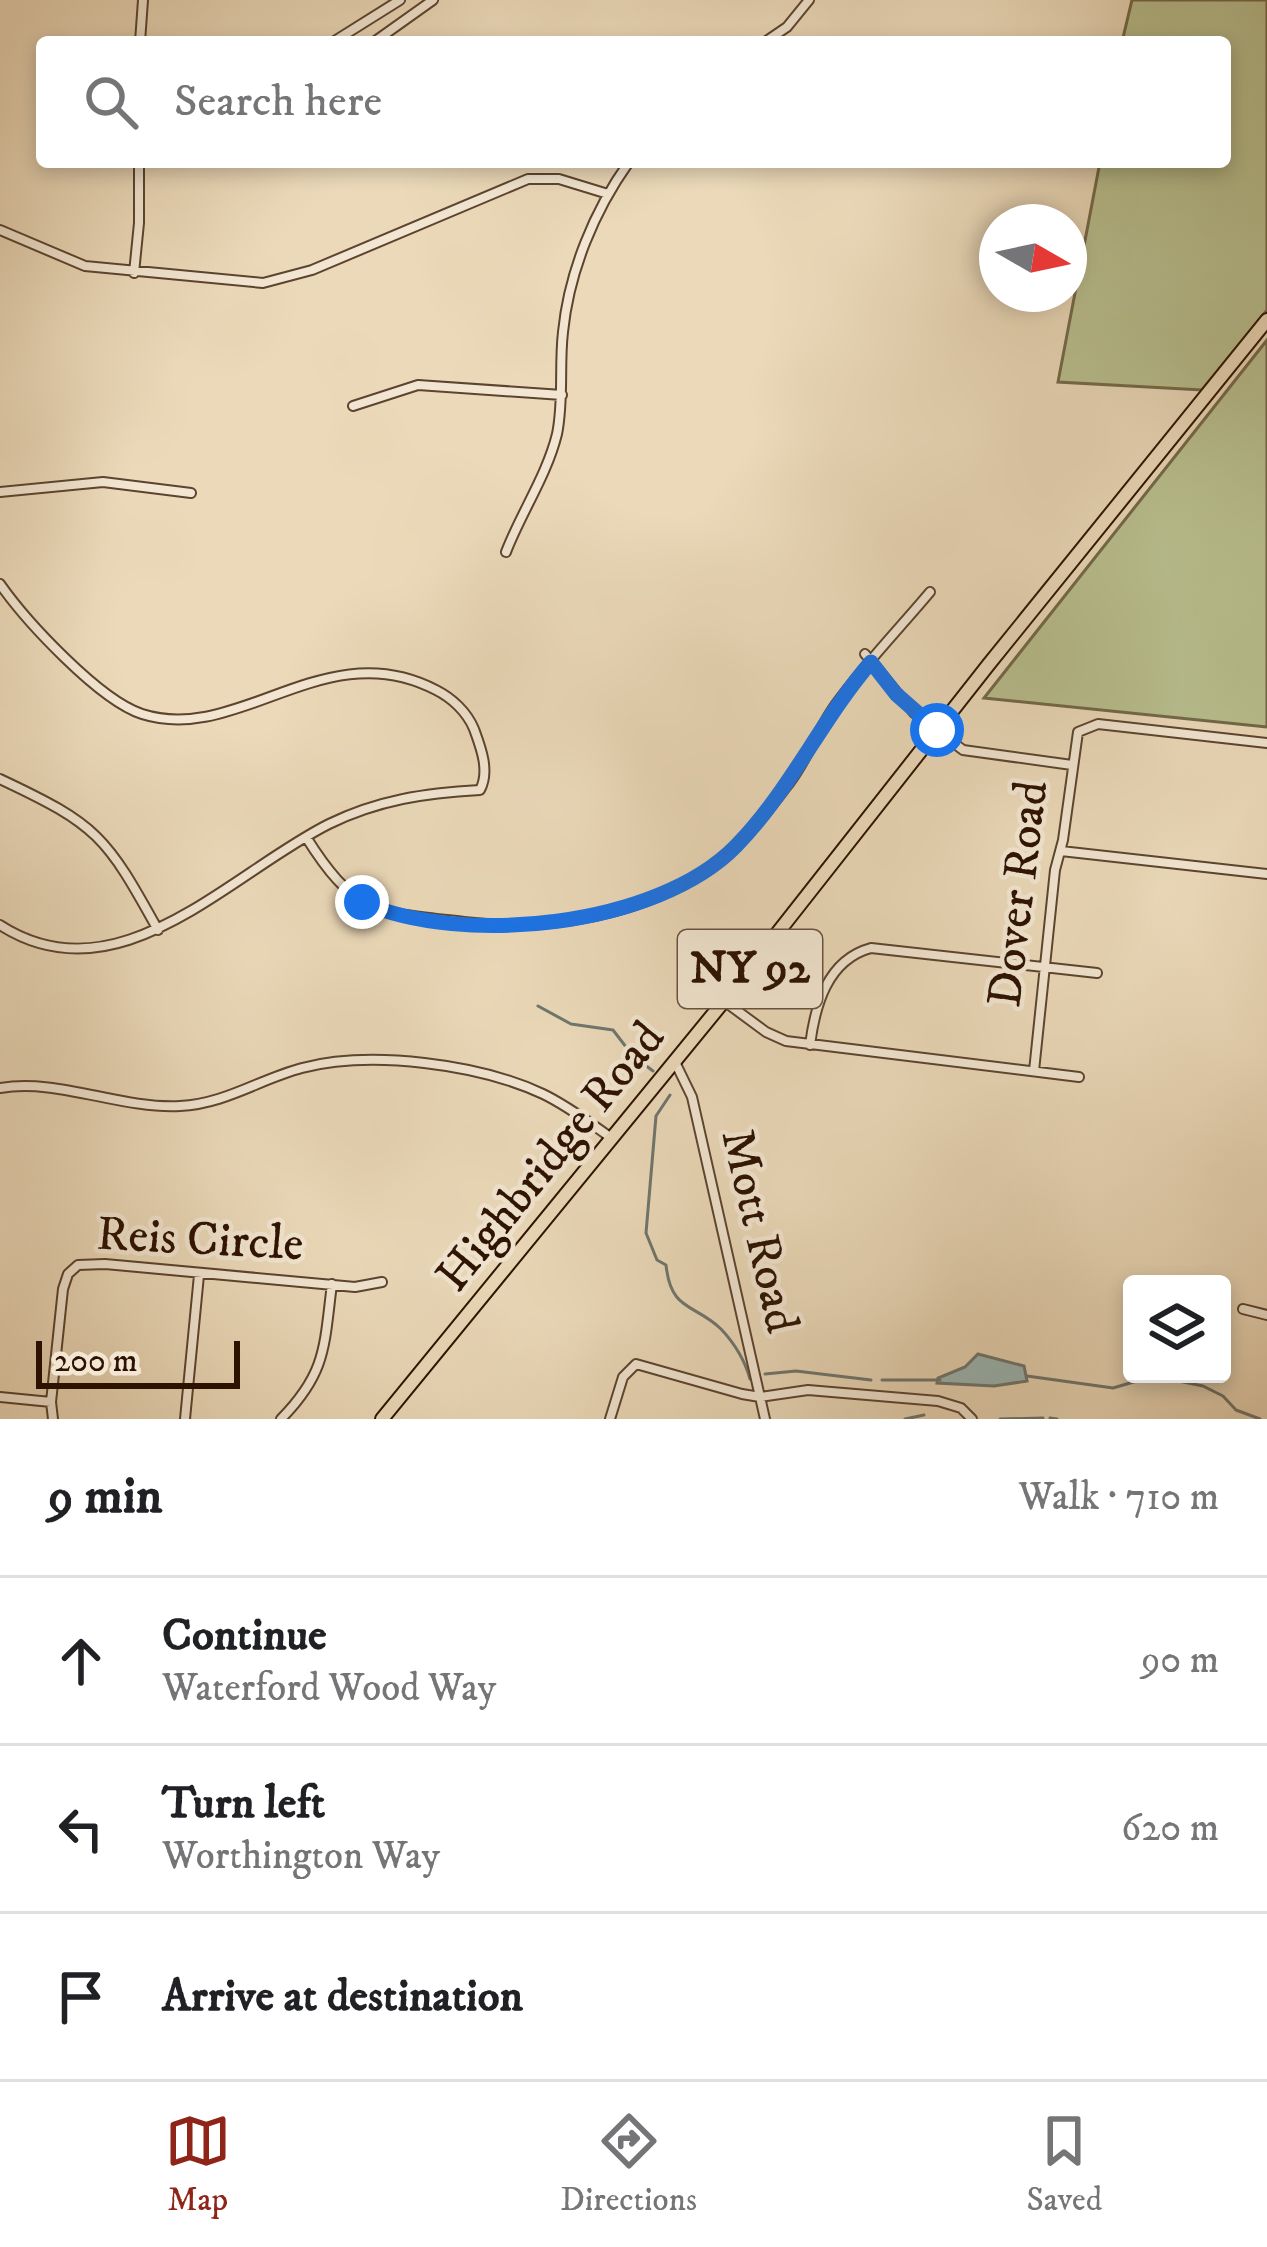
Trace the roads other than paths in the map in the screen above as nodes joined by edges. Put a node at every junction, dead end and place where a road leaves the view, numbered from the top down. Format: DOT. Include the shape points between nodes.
graph roads {
  1 [pos="143,0"];
  2 [pos="400,0"];
  3 [pos="434,0"];
  4 [pos="809,0"];
  5 [pos="140,36"];
  6 [pos="343,36"];
  7 [pos="383,36"];
  8 [pos="774,36"];
  9 [pos="139,168"];
  10 [pos="625,168"];
  11 [pos="608,194"];
  12 [pos="0,230"];
  13 [pos="134,273"];
  14 [pos="1267,320"];
  15 [pos="562,395"];
  16 [pos="353,406"];
  17 [pos="0,492"];
  18 [pos="191,493"];
  19 [pos="506,552"];
  20 [pos="0,584"];
  21 [pos="930,592"];
  22 [pos="868,658"];
  23 [pos="937,730"];
  24 [pos="1267,743"];
  25 [pos="1072,765"];
  26 [pos="0,779"];
  27 [pos="306,837"];
  28 [pos="1061,851"];
  29 [pos="1267,874"];
  30 [pos="0,925"];
  31 [pos="158,930"];
  32 [pos="1045,967"];
  33 [pos="1097,974"];
  34 [pos="724,1001"];
  35 [pos="810,1045"];
  36 [pos="675,1062"];
  37 [pos="1034,1071"];
  38 [pos="1079,1077"];
  39 [pos="0,1088"];
  40 [pos="613,1138"];
  41 [pos="199,1275"];
  42 [pos="382,1282"];
  43 [pos="332,1284"];
  44 [pos="1243,1309"];
  45 [pos="1267,1315"];
  46 [pos="0,1396"];
  47 [pos="760,1396"];
  48 [pos="51,1402"];
  49 [pos="53,1419"];
  50 [pos="185,1419"];
  51 [pos="281,1419"];
  52 [pos="382,1419"];
  53 [pos="610,1419"];
  54 [pos="764,1419"];
  55 [pos="972,1419"];
  1 -- 5 [label="street"];
  2 -- 6 [label="street"];
  3 -- 7 [label="street"];
  4 -- 8 [label="street"];
  9 -- 13 [label="street"];
  10 -- 11 [label="street"];
  11 -- 13 [label="street" via="528,179 263,283"];
  11 -- 15 [label="street" via="568,300"];
  12 -- 13 [label="street" via="69,262"];
  14 -- 23 [label="highway, Highbridge Road / NY 92"];
  15 -- 16 [label="street" via="427,385"];
  15 -- 19 [label="street" via="553,450"];
  17 -- 18 [label="street" via="103,482"];
  20 -- 27 [label="street" via="116,703 144,715 210,716 308,681 384,674 418,680 469,717 482,750 480,790 411,794"];
  21 -- 22 [label="street"];
  22 -- 23 [label="street"];
  22 -- 27 [label="street" via="793,778 734,849 672,888 597,916 514,926 377,909 338,884"];
  23 -- 25 [label="street" via="964,750"];
  23 -- 34 [label="highway, Highbridge Road / NY 92"];
  24 -- 25 [label="street, Dover Road" via="1098,724 1083,727"];
  25 -- 28 [label="street, Dover Road"];
  26 -- 31 [label="street" via="61,807 104,840"];
  27 -- 31 [label="street"];
  28 -- 29 [label="street"];
  28 -- 32 [label="street, Dover Road"];
  30 -- 31 [label="street" via="66,948 122,944"];
  32 -- 33 [label="street"];
  32 -- 35 [label="street" via="861,951 820,996"];
  32 -- 37 [label="street, Dover Road"];
  34 -- 35 [label="street" via="775,1038"];
  34 -- 36 [label="highway, Highbridge Road / NY 92"];
  35 -- 37 [label="street"];
  36 -- 40 [label="highway, Highbridge Road / NY 92"];
  36 -- 47 [label="street, Mott Road" via="692,1097"];
  37 -- 38 [label="street"];
  39 -- 40 [label="street" via="38,1085 145,1106 189,1106 307,1067 382,1060 521,1085"];
  40 -- 52 [label="highway, Highbridge Road / NY 92"];
  41 -- 43 [label="street, Reis Circle"];
  41 -- 48 [label="street, Reis Circle" via="86,1262 71,1270"];
  41 -- 50 [label="street"];
  42 -- 43 [label="street, Reis Circle"];
  43 -- 51 [label="street, Reis Circle" via="314,1381"];
  44 -- 45 [label="street"];
  46 -- 48 [label="street"];
  47 -- 53 [label="street" via="636,1364 623,1377"];
  47 -- 54 [label="street, Mott Road"];
  47 -- 55 [label="street" via="808,1390 938,1401"];
  48 -- 49 [label="street, Reis Circle"];
}
